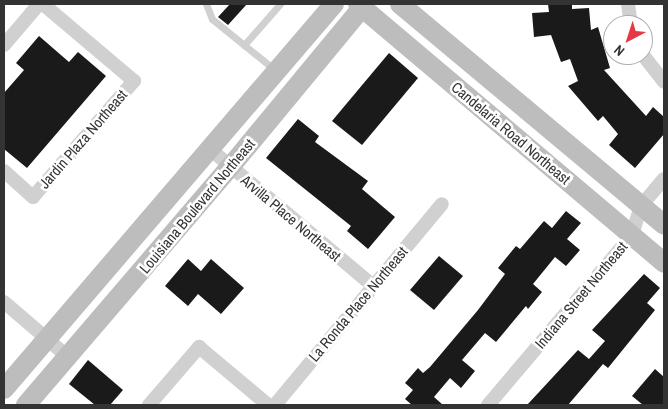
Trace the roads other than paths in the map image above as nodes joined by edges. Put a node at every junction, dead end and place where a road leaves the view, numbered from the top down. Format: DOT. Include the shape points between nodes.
graph roads {
  1 [pos="39,4"];
  2 [pos="43,4"];
  3 [pos="206,4"];
  4 [pos="280,4"];
  5 [pos="334,4"];
  6 [pos="400,4"];
  7 [pos="362,5"];
  8 [pos="4,45"];
  9 [pos="244,45"];
  10 [pos="651,65"];
  11 [pos="277,72"];
  12 [pos="664,82"];
  13 [pos="210,149"];
  14 [pos="231,166"];
  15 [pos="4,172"];
  16 [pos="664,179"];
  17 [pos="442,204"];
  18 [pos="642,206"];
  19 [pos="664,225"];
  20 [pos="632,235"];
  21 [pos="664,263"];
  22 [pos="373,286"];
  23 [pos="4,302"];
  24 [pos="47,339"];
  25 [pos="68,357"];
  26 [pos="4,389"];
  27 [pos="26,405"];
  28 [pos="149,405"];
  29 [pos="268,405"];
  30 [pos="275,405"];
  31 [pos="488,405"];
  1 -- 8 [label="street"];
  2 -- 15 [label="street, Jardin Plaza Northeast" via="134,81 33,196"];
  3 -- 9 [label="lane" via="212,19"];
  4 -- 9 [label="lane"];
  5 -- 11 [label="main road, Louisiana Boulevard Northeast"];
  6 -- 18 [label="main road, Candelaria Road Northeast"];
  7 -- 14 [label="main road, Louisiana Boulevard Northeast"];
  7 -- 20 [label="main road, Candelaria Road Northeast"];
  9 -- 11 [label="lane"];
  10 -- 12 [label="street"];
  11 -- 13 [label="main road, Louisiana Boulevard Northeast"];
  13 -- 14 [label="street, Arvilla Place Northeast"];
  13 -- 24 [label="main road, Louisiana Boulevard Northeast"];
  14 -- 22 [label="street, Arvilla Place Northeast"];
  14 -- 25 [label="main road, Louisiana Boulevard Northeast"];
  16 -- 18 [label="street, Indiana Street Northeast"];
  17 -- 22 [label="street, La Ronda Place Northeast"];
  18 -- 19 [label="main road, Candelaria Road Northeast"];
  18 -- 20 [label="street, Indiana Street Northeast"];
  20 -- 21 [label="main road, Candelaria Road Northeast"];
  20 -- 31 [label="street, Indiana Street Northeast"];
  22 -- 30 [label="street, La Ronda Place Northeast"];
  23 -- 24 [label="street"];
  24 -- 25 [label="street"];
  24 -- 26 [label="main road, Louisiana Boulevard Northeast"];
  25 -- 27 [label="main road, Louisiana Boulevard Northeast"];
  28 -- 29 [label="street" via="199,346"];
}
